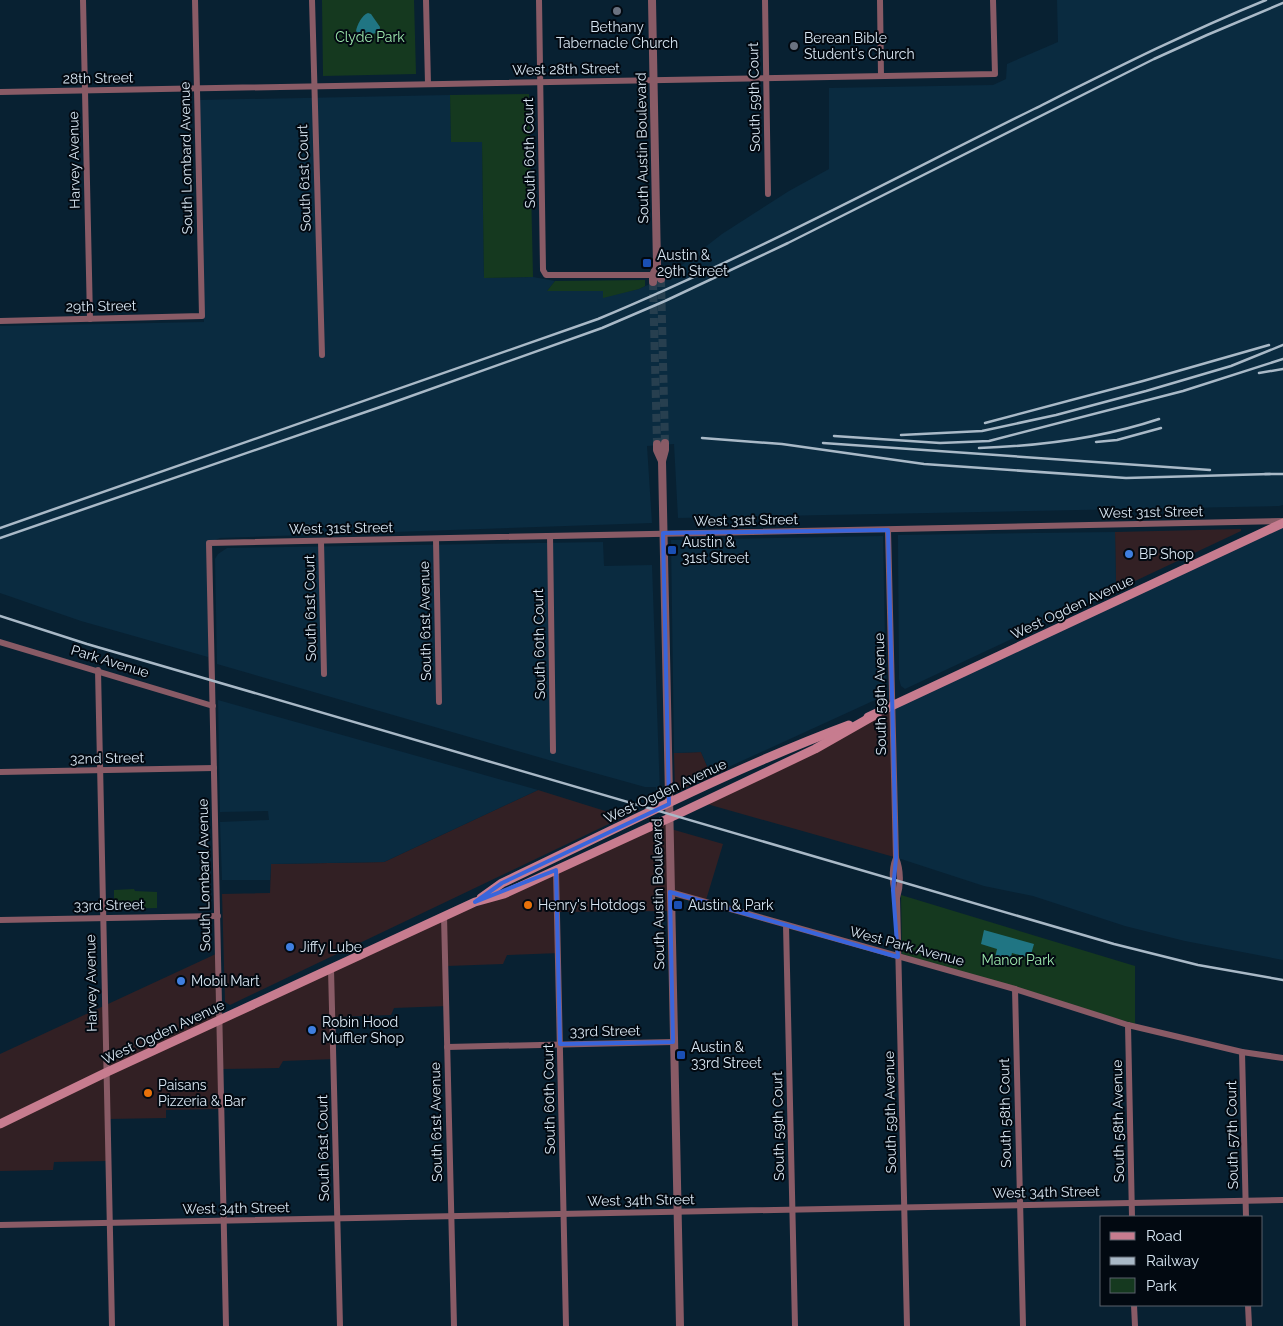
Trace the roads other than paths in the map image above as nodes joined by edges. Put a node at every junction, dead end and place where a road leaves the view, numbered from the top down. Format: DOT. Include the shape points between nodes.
graph roads {
  1 [pos="83,0"];
  2 [pos="195,0"];
  3 [pos="312,0"];
  4 [pos="426,0"];
  5 [pos="538,0"];
  6 [pos="652,0"];
  7 [pos="765,0"];
  8 [pos="880,0"];
  9 [pos="993,0"];
  10 [pos="881,76"];
  11 [pos="767,78"];
  12 [pos="653,80"];
  13 [pos="541,82"];
  14 [pos="428,84"];
  15 [pos="313,86"];
  16 [pos="197,88"];
  17 [pos="85,91"];
  18 [pos="0,92"];
  19 [pos="768,194"];
  20 [pos="656,278"];
  21 [pos="202,316"];
  22 [pos="90,319"];
  23 [pos="0,321"];
  24 [pos="322,356"];
  25 [pos="661,444"];
  26 [pos="1283,522"];
  27 [pos="888,530"];
  28 [pos="663,533"];
  29 [pos="550,536"];
  30 [pos="436,539"];
  31 [pos="321,541"];
  32 [pos="209,543"];
  33 [pos="0,642"];
  34 [pos="98,670"];
  35 [pos="324,674"];
  36 [pos="439,702"];
  37 [pos="213,706"];
  38 [pos="893,706"];
  39 [pos="873,716"];
  40 [pos="553,751"];
  41 [pos="214,768"];
  42 [pos="100,770"];
  43 [pos="0,772"];
  44 [pos="669,804"];
  45 [pos="669,819"];
  46 [pos="556,870"];
  47 [pos="670,892"];
  48 [pos="475,902"];
  49 [pos="218,916"];
  50 [pos="444,916"];
  51 [pos="102,918"];
  52 [pos="0,920"];
  53 [pos="786,925"];
  54 [pos="898,957"];
  55 [pos="331,969"];
  56 [pos="1015,989"];
  57 [pos="220,1021"];
  58 [pos="1128,1025"];
  59 [pos="673,1042"];
  60 [pos="560,1044"];
  61 [pos="447,1047"];
  62 [pos="1242,1052"];
  63 [pos="1283,1058"];
  64 [pos="106,1073"];
  65 [pos="0,1124"];
  66 [pos="1246,1200"];
  67 [pos="1283,1200"];
  68 [pos="1132,1202"];
  69 [pos="1020,1205"];
  70 [pos="904,1207"];
  71 [pos="792,1209"];
  72 [pos="677,1211"];
  73 [pos="564,1214"];
  74 [pos="451,1216"];
  75 [pos="1132,1216"];
  76 [pos="1246,1216"];
  77 [pos="337,1218"];
  78 [pos="224,1220"];
  79 [pos="109,1223"];
  80 [pos="0,1225"];
  81 [pos="1134,1306"];
  82 [pos="1248,1306"];
  83 [pos="112,1326"];
  84 [pos="226,1326"];
  85 [pos="340,1326"];
  86 [pos="454,1326"];
  87 [pos="566,1326"];
  88 [pos="680,1326"];
  89 [pos="795,1326"];
  90 [pos="907,1326"];
  91 [pos="1023,1326"];
  92 [pos="1135,1326"];
  93 [pos="1248,1326"];
  1 -- 17 [label="street, Harvey Avenue"];
  2 -- 16 [label="street, South Lombard Avenue"];
  3 -- 15 [label="street, South 61st Court"];
  4 -- 14 [label="street"];
  5 -- 13 [label="street, South 60th Court"];
  6 -- 12 [label="street, South Austin Boulevard"];
  7 -- 11 [label="street, South 59th Court"];
  8 -- 10 [label="street"];
  9 -- 10 [label="street, West 28th Street" via="995,74"];
  10 -- 11 [label="street, West 28th Street"];
  11 -- 12 [label="street, West 28th Street"];
  11 -- 19 [label="street, South 59th Court"];
  12 -- 13 [label="street, West 28th Street"];
  12 -- 20 [label="street, South Austin Boulevard"];
  13 -- 14 [label="street, West 28th Street"];
  13 -- 20 [label="street, South 60th Court" via="543,267 546,275"];
  14 -- 15 [label="street, West 28th Street"];
  15 -- 16 [label="street, West 28th Street"];
  15 -- 24 [label="street, South 61st Court"];
  16 -- 17 [label="street, 28th Street"];
  16 -- 21 [label="street, South Lombard Avenue"];
  17 -- 18 [label="street, 28th Street"];
  17 -- 22 [label="street, Harvey Avenue"];
  21 -- 22 [label="street, 29th Street"];
  22 -- 23 [label="street, 29th Street"];
  25 -- 28 [label="street, South Austin Boulevard" via="665,450 662,461"];
  26 -- 27 [label="street, West 31st Street"];
  26 -- 38 [label="main road, West Ogden Avenue"];
  27 -- 28 [label="street, West 31st Street"];
  27 -- 38 [label="street, South 59th Avenue"];
  28 -- 29 [label="street, West 31st Street"];
  28 -- 44 [label="street, South Austin Boulevard"];
  29 -- 30 [label="street, West 31st Street"];
  29 -- 40 [label="street, South 60th Court"];
  30 -- 31 [label="street, West 31st Street"];
  30 -- 36 [label="street, South 61st Avenue"];
  31 -- 32 [label="street, West 31st Street"];
  31 -- 35 [label="street, South 61st Court"];
  32 -- 37 [label="street, South Lombard Avenue"];
  33 -- 34 [label="street, Park Avenue"];
  34 -- 37 [label="street, Park Avenue"];
  34 -- 42 [label="street, Harvey Avenue"];
  37 -- 41 [label="street, South Lombard Avenue"];
  38 -- 39 [label="main road, West Ogden Avenue"];
  38 -- 54 [label="street, South 59th Avenue" via="896,858 893,882 897,898"];
  39 -- 44 [label="main road, West Ogden Avenue" via="807,740"];
  39 -- 45 [label="main road, West Ogden Avenue" via="816,749"];
  41 -- 42 [label="street, 32nd Street"];
  41 -- 49 [label="street, South Lombard Avenue"];
  42 -- 43 [label="street, 32nd Street"];
  42 -- 51 [label="street, Harvey Avenue"];
  44 -- 45 [label="street, South Austin Boulevard"];
  44 -- 48 [label="main road, West Ogden Avenue" via="502,883"];
  45 -- 46 [label="main road, West Ogden Avenue"];
  45 -- 47 [label="street, South Austin Boulevard"];
  46 -- 48 [label="main road, West Ogden Avenue" via="504,894"];
  46 -- 60 [label="street, South 60th Court"];
  47 -- 53 [label="street, West Park Avenue"];
  47 -- 59 [label="street, South Austin Boulevard"];
  48 -- 50 [label="main road, West Ogden Avenue"];
  49 -- 51 [label="street, 33rd Street"];
  49 -- 57 [label="street, South Lombard Avenue"];
  50 -- 55 [label="main road, West Ogden Avenue"];
  50 -- 61 [label="street, South 61st Avenue"];
  51 -- 52 [label="street, 33rd Street"];
  51 -- 64 [label="street, Harvey Avenue"];
  53 -- 54 [label="street, West Park Avenue"];
  53 -- 71 [label="street, South 59th Court"];
  54 -- 56 [label="street, West Park Avenue"];
  54 -- 70 [label="street, South 59th Avenue"];
  55 -- 57 [label="main road, West Ogden Avenue"];
  55 -- 77 [label="street, South 61st Court"];
  56 -- 58 [label="street, West Park Avenue"];
  56 -- 69 [label="street, South 58th Court"];
  57 -- 64 [label="main road, West Ogden Avenue"];
  57 -- 78 [label="street, South Lombard Avenue"];
  58 -- 62 [label="street, West Park Avenue"];
  58 -- 68 [label="street, South 58th Avenue"];
  59 -- 60 [label="street, 33rd Street"];
  59 -- 72 [label="street, South Austin Boulevard"];
  60 -- 61 [label="street, 33rd Street"];
  60 -- 73 [label="street, South 60th Court"];
  61 -- 74 [label="street, South 61st Avenue"];
  62 -- 63 [label="street, West Park Avenue"];
  62 -- 66 [label="street, South 57th Court"];
  64 -- 65 [label="main road, West Ogden Avenue"];
  64 -- 79 [label="street, Harvey Avenue"];
  66 -- 67 [label="street, West 34th Street"];
  66 -- 68 [label="street, West 34th Street"];
  66 -- 76 [label="street, South 57th Court"];
  68 -- 69 [label="street, West 34th Street"];
  68 -- 75 [label="street, South 58th Avenue"];
  69 -- 70 [label="street, West 34th Street"];
  69 -- 91 [label="street, South 58th Court"];
  70 -- 71 [label="street, West 34th Street"];
  70 -- 90 [label="street, South 59th Avenue"];
  71 -- 72 [label="street, West 34th Street"];
  71 -- 89 [label="street, South 59th Court"];
  72 -- 73 [label="street, West 34th Street"];
  72 -- 88 [label="street, South Austin Boulevard"];
  73 -- 74 [label="street, West 34th Street"];
  73 -- 87 [label="street, South 60th Court"];
  74 -- 77 [label="street, West 34th Street"];
  74 -- 86 [label="street, South 61st Avenue"];
  77 -- 78 [label="street, West 34th Street"];
  77 -- 85 [label="street, South 61st Court"];
  78 -- 79 [label="street, West 34th Street"];
  78 -- 84 [label="street, South Lombard Avenue"];
  79 -- 80 [label="street, West 34th Street"];
  79 -- 83 [label="street, Harvey Avenue"];
  81 -- 92 [label="street"];
  82 -- 93 [label="street"];
}
